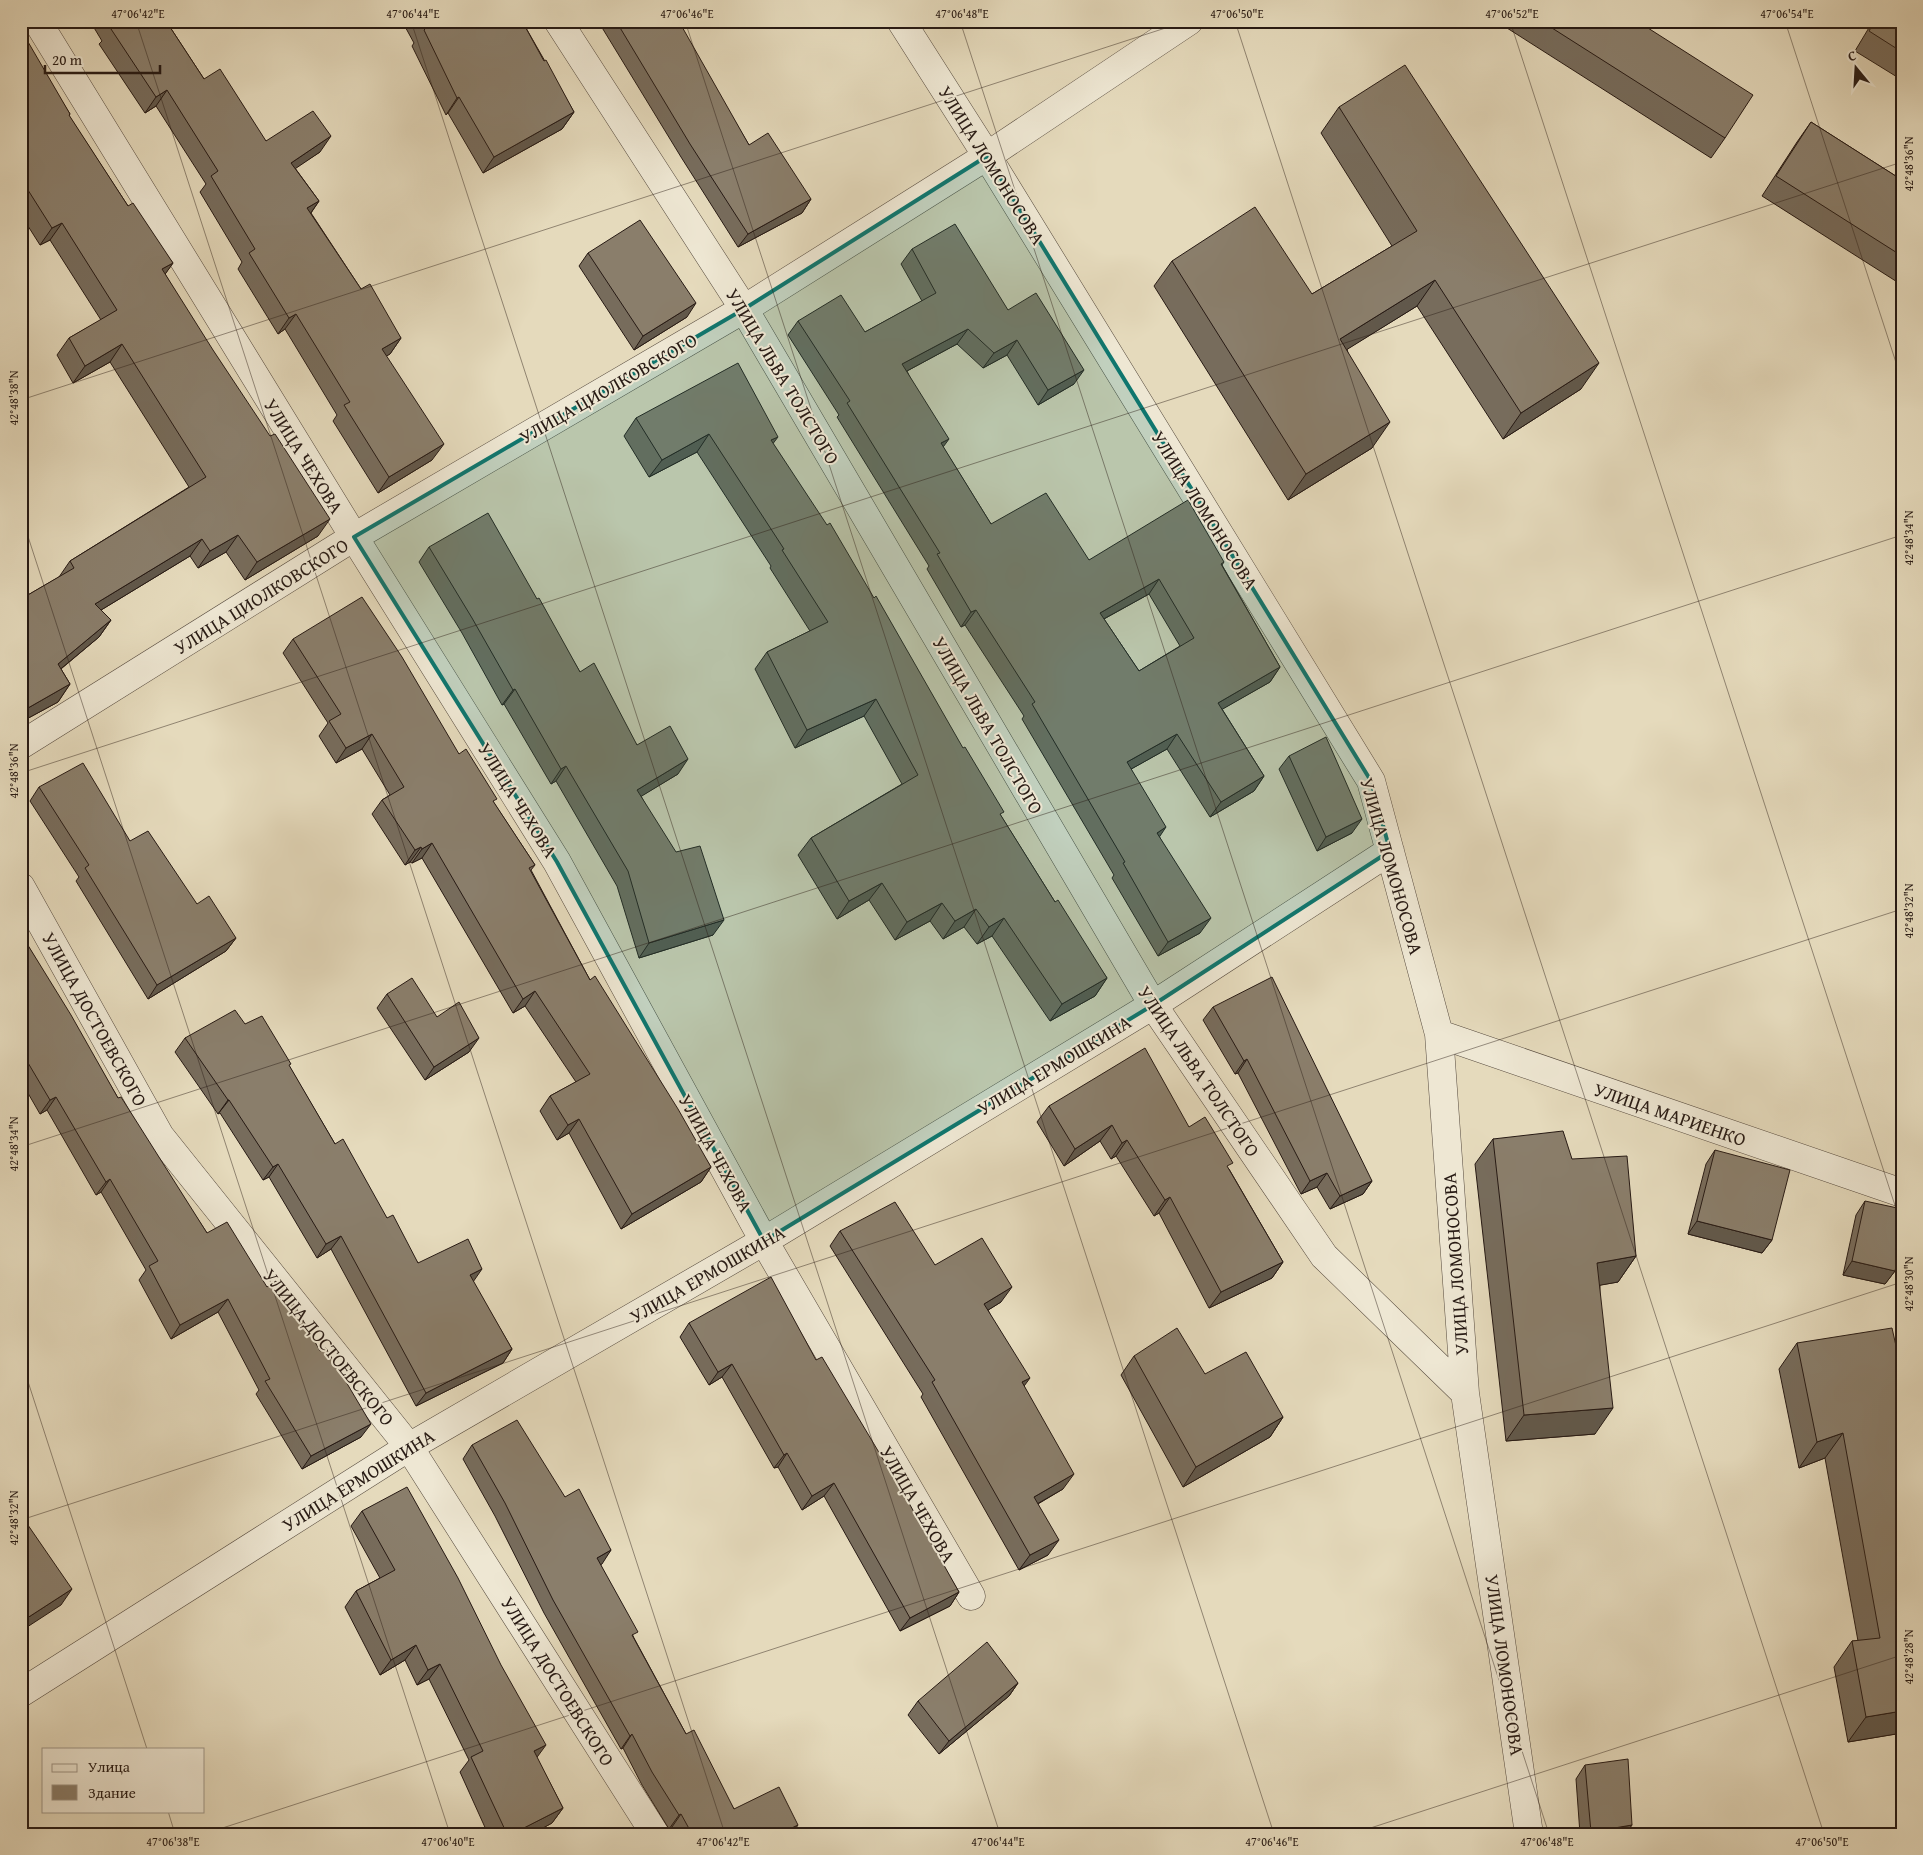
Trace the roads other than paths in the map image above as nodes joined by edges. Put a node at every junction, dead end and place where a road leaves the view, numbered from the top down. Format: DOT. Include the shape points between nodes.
graph roads {
  1 [pos="37,21"];
  2 [pos="558,21"];
  3 [pos="901,21"];
  4 [pos="1189,21"];
  5 [pos="987,156"];
  6 [pos="744,309"];
  7 [pos="354,537"];
  8 [pos="21,745"];
  9 [pos="1390,851"];
  10 [pos="21,887"];
  11 [pos="1153,1005"];
  12 [pos="1439,1034"];
  13 [pos="1902,1193"];
  14 [pos="764,1241"];
  15 [pos="1465,1393"];
  16 [pos="409,1447"];
  17 [pos="970,1596"];
  18 [pos="21,1693"];
  19 [pos="655,1834"];
  20 [pos="1529,1834"];
  1 -- 7 [label="street, УЛИЦА ЧЕХОВА"];
  2 -- 6 [label="street, УЛИЦА ЛЬВА ТОЛСТОГО"];
  3 -- 5 [label="street, УЛИЦА ЛОМОНОСОВА"];
  4 -- 5 [label="street, УЛИЦА ЦИОЛКОВСКОГО"];
  5 -- 6 [label="street, УЛИЦА ЦИОЛКОВСКОГО"];
  5 -- 9 [label="street, УЛИЦА ЛОМОНОСОВА" via="1371,781"];
  6 -- 7 [label="street, УЛИЦА ЦИОЛКОВСКОГО"];
  6 -- 11 [label="street, УЛИЦА ЛЬВА ТОЛСТОГО"];
  7 -- 8 [label="street, УЛИЦА ЦИОЛКОВСКОГО"];
  7 -- 14 [label="street, УЛИЦА ЧЕХОВА" via="557,862"];
  9 -- 11 [label="street, УЛИЦА ЕРМОШКИНА"];
  9 -- 12 [label="street, УЛИЦА ЛОМОНОСОВА"];
  10 -- 16 [label="street, УЛИЦА ДОСТОЕВСКОГО" via="160,1136"];
  11 -- 14 [label="street, УЛИЦА ЕРМОШКИНА"];
  11 -- 15 [label="street, УЛИЦА ЛЬВА ТОЛСТОГО" via="1324,1256"];
  12 -- 13 [label="street, УЛИЦА МАРИЕНКО"];
  12 -- 15 [label="street, УЛИЦА ЛОМОНОСОВА"];
  14 -- 16 [label="street, УЛИЦА ЕРМОШКИНА"];
  14 -- 17 [label="street, УЛИЦА ЧЕХОВА"];
  15 -- 20 [label="street, УЛИЦА ЛОМОНОСОВА"];
  16 -- 18 [label="street, УЛИЦА ЕРМОШКИНА"];
  16 -- 19 [label="street, УЛИЦА ДОСТОЕВСКОГО"];
}
